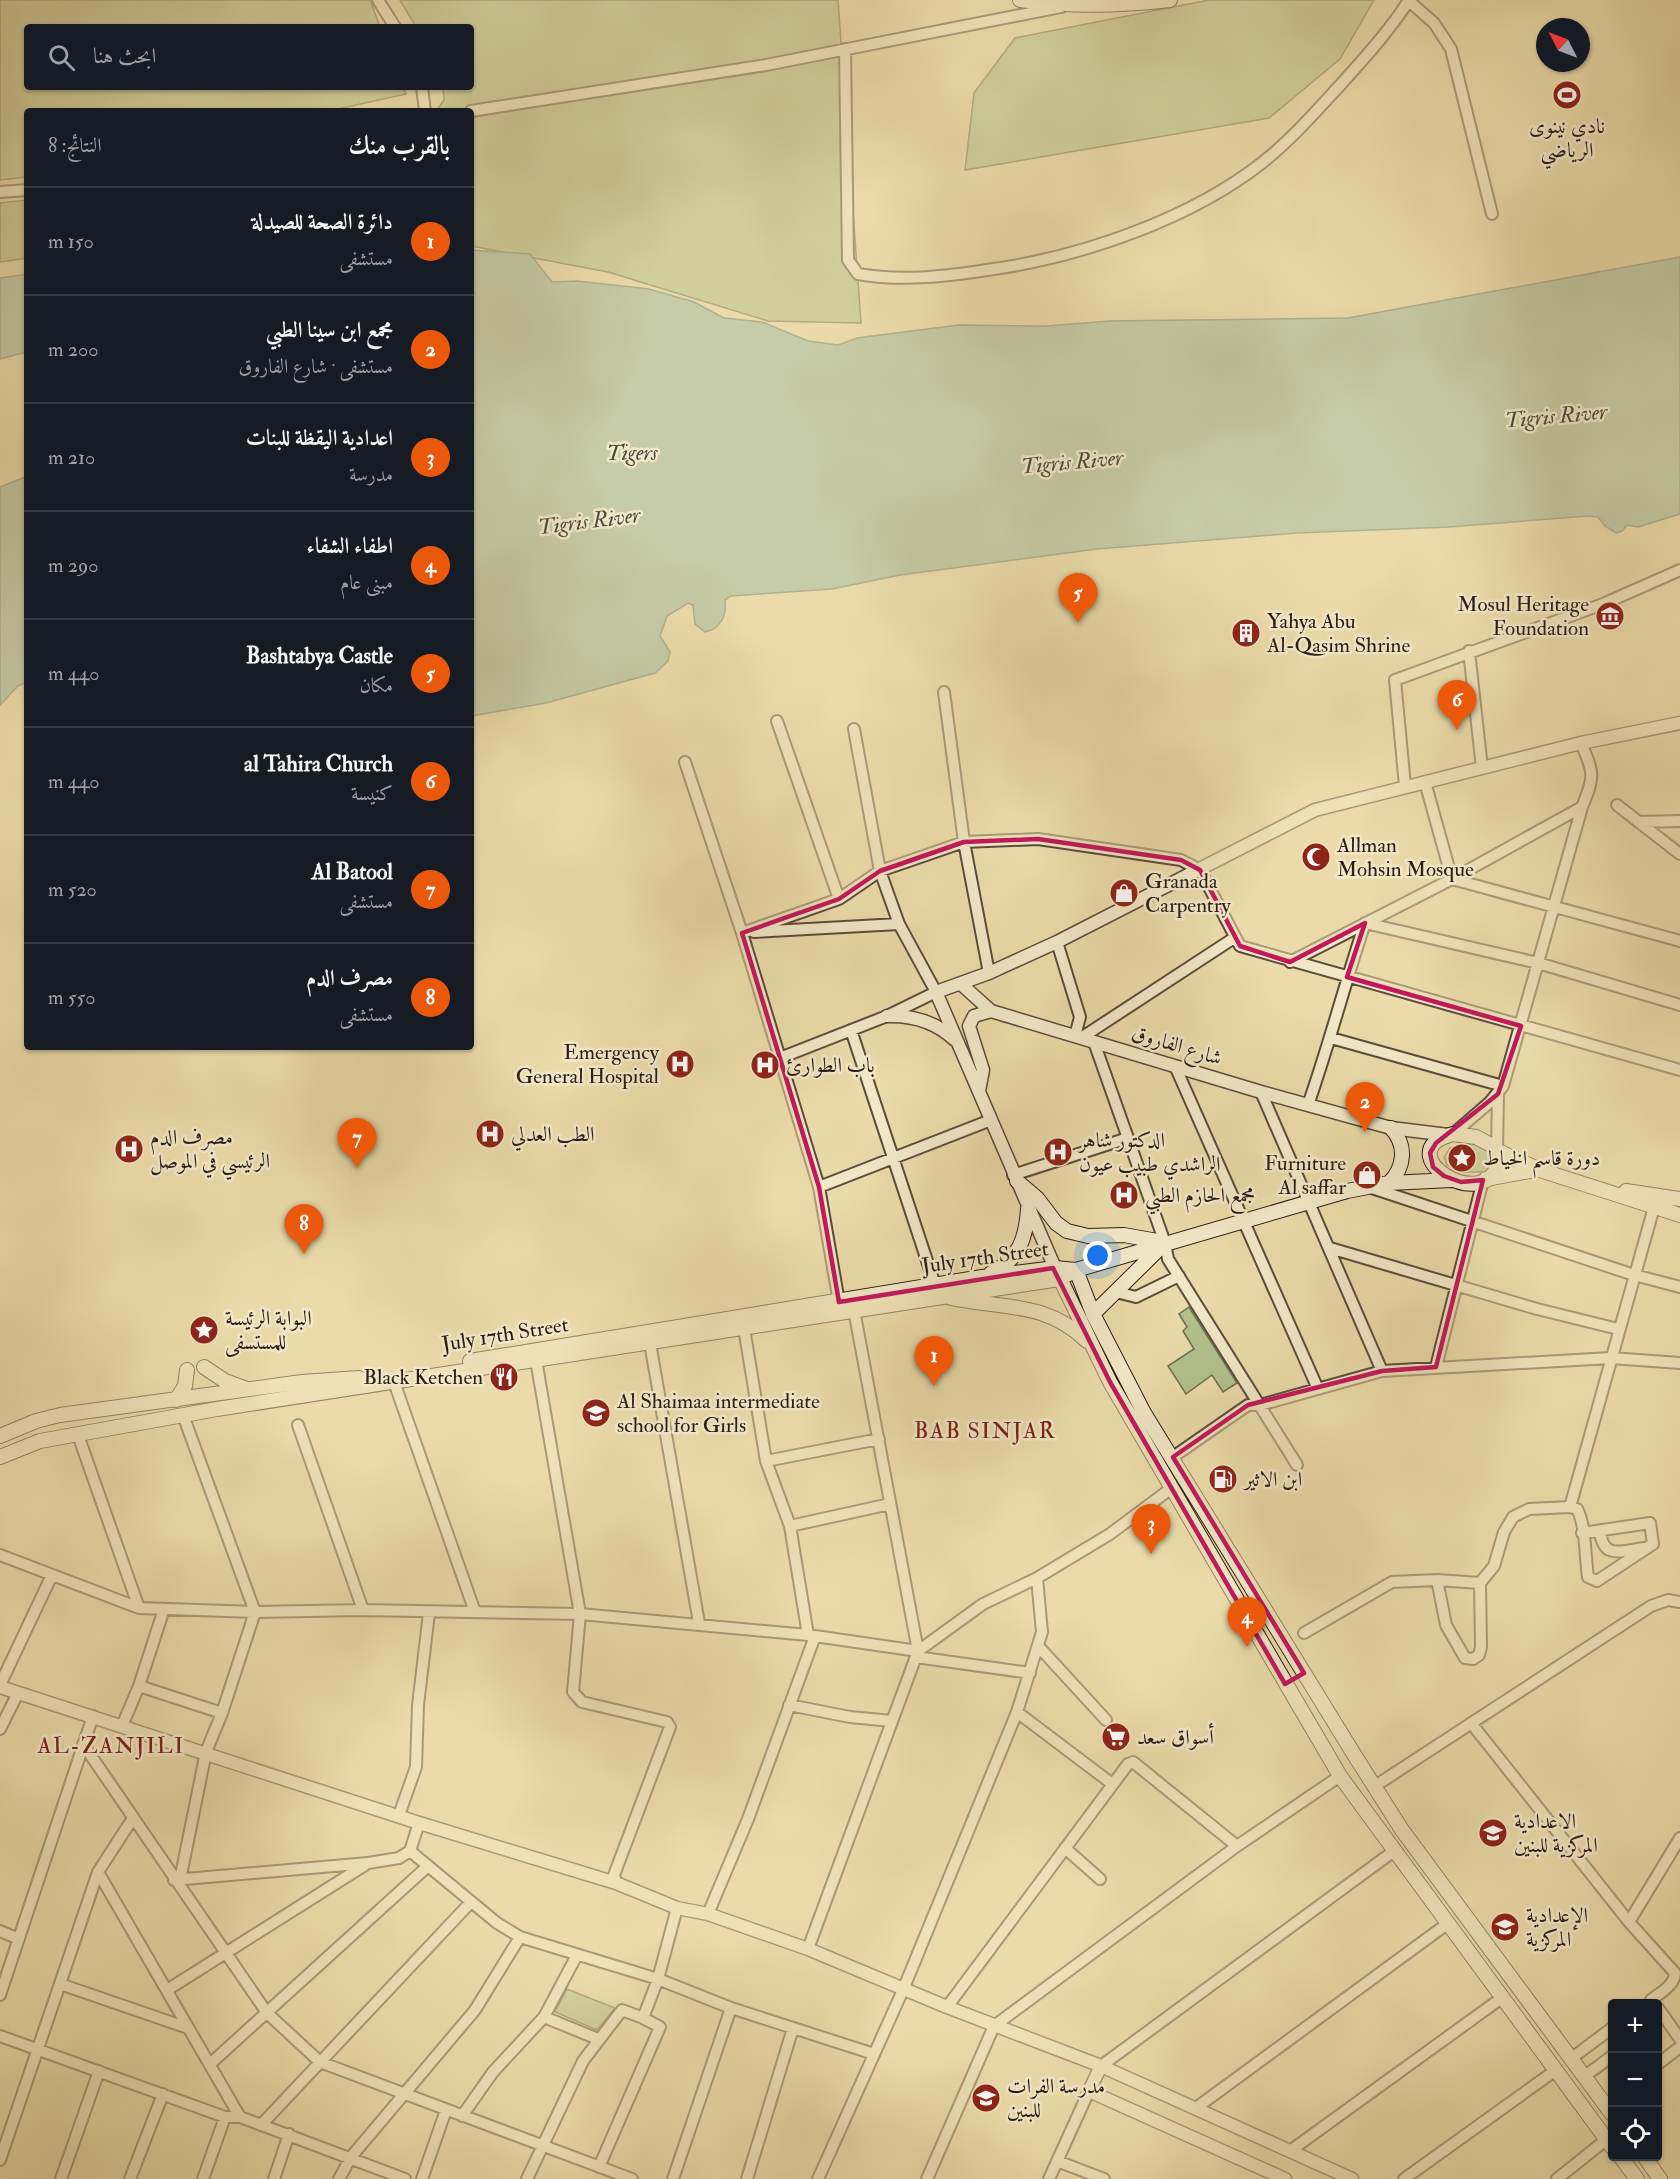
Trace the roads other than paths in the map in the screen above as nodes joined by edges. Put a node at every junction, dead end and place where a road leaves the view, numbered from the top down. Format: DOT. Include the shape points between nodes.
graph roads {
  1 [pos="378,0"];
  2 [pos="1020,0"];
  3 [pos="1170,0"];
  4 [pos="1409,0"];
  5 [pos="1067,6"];
  6 [pos="393,24"];
  7 [pos="845,49"];
  8 [pos="422,90"];
  9 [pos="424,108"];
  10 [pos="474,111"];
  11 [pos="24,190"];
  12 [pos="0,192"];
  13 [pos="1492,214"];
  14 [pos="1680,570"];
  15 [pos="1469,651"];
  16 [pos="944,692"];
  17 [pos="777,721"];
  18 [pos="1680,723"];
  19 [pos="854,729"];
  20 [pos="1581,742"];
  21 [pos="685,762"];
  22 [pos="1482,768"];
  23 [pos="1425,782"];
  24 [pos="1405,786"];
  25 [pos="1617,806"];
  26 [pos="1582,807"];
  27 [pos="1680,821"];
  28 [pos="1638,822"];
  29 [pos="964,842"];
  30 [pos="1680,854"];
  31 [pos="1200,870"];
  32 [pos="880,871"];
  33 [pos="1452,879"];
  34 [pos="839,899"];
  35 [pos="1554,907"];
  36 [pos="1365,922"];
  37 [pos="899,924"];
  38 [pos="742,933"];
  39 [pos="1234,938"];
  40 [pos="1680,941"];
  41 [pos="1057,942"];
  42 [pos="1290,962"];
  43 [pos="1538,963"];
  44 [pos="989,973"];
  45 [pos="1347,977"];
  46 [pos="961,984"];
  47 [pos="936,992"];
  48 [pos="1680,1005"];
  49 [pos="991,1011"];
  50 [pos="887,1016"];
  51 [pos="1521,1026"];
  52 [pos="851,1030"];
  53 [pos="1078,1037"];
  54 [pos="1331,1038"];
  55 [pos="1094,1042"];
  56 [pos="958,1043"];
  57 [pos="780,1058"];
  58 [pos="1175,1066"];
  59 [pos="1680,1070"];
  60 [pos="1500,1090"];
  61 [pos="979,1091"];
  62 [pos="1261,1092"];
  63 [pos="1308,1105"];
  64 [pos="991,1120"];
  65 [pos="1392,1128"];
  66 [pos="1450,1135"];
  67 [pos="1128,1138"];
  68 [pos="1498,1150"];
  69 [pos="892,1159"];
  70 [pos="1540,1170"];
  71 [pos="1015,1178"];
  72 [pos="1484,1179"];
  73 [pos="1452,1180"];
  74 [pos="1389,1183"];
  75 [pos="819,1187"];
  76 [pos="1368,1187"];
  77 [pos="1597,1187"];
  78 [pos="1680,1199"];
  79 [pos="1306,1202"];
  80 [pos="1654,1207"];
  81 [pos="1028,1209"];
  82 [pos="1680,1215"];
  83 [pos="1242,1220"];
  84 [pos="1473,1221"];
  85 [pos="1166,1242"];
  86 [pos="1330,1248"];
  87 [pos="1076,1270"];
  88 [pos="1057,1273"];
  89 [pos="1634,1275"];
  90 [pos="1179,1276"];
  91 [pos="982,1277"];
  92 [pos="1457,1283"];
  93 [pos="1680,1287"];
  94 [pos="938,1291"];
  95 [pos="1116,1292"];
  96 [pos="839,1302"];
  97 [pos="854,1310"];
  98 [pos="1093,1314"];
  99 [pos="744,1328"];
  100 [pos="1618,1329"];
  101 [pos="650,1343"];
  102 [pos="1097,1351"];
  103 [pos="1611,1358"];
  104 [pos="536,1360"];
  105 [pos="1680,1363"];
  106 [pos="204,1366"];
  107 [pos="1436,1367"];
  108 [pos="187,1370"];
  109 [pos="1382,1371"];
  110 [pos="394,1382"];
  111 [pos="1318,1389"];
  112 [pos="249,1390"];
  113 [pos="176,1400"];
  114 [pos="1260,1405"];
  115 [pos="183,1414"];
  116 [pos="297,1425"];
  117 [pos="78,1435"];
  118 [pos="0,1436"];
  119 [pos="879,1439"];
  120 [pos="0,1457"];
  121 [pos="1173,1457"];
  122 [pos="766,1461"];
  123 [pos="1297,1465"];
  124 [pos="1173,1487"];
  125 [pos="890,1504"];
  126 [pos="1570,1507"];
  127 [pos="790,1526"];
  128 [pos="1600,1531"];
  129 [pos="1582,1533"];
  130 [pos="1647,1548"];
  131 [pos="0,1556"];
  132 [pos="52,1575"];
  133 [pos="1037,1578"];
  134 [pos="1437,1580"];
  135 [pos="1480,1583"];
  136 [pos="1680,1602"];
  137 [pos="139,1608"];
  138 [pos="164,1609"];
  139 [pos="363,1610"];
  140 [pos="255,1612"];
  141 [pos="475,1612"];
  142 [pos="429,1613"];
  143 [pos="580,1614"];
  144 [pos="699,1623"];
  145 [pos="1304,1633"];
  146 [pos="812,1635"];
  147 [pos="1038,1647"];
  148 [pos="917,1654"];
  149 [pos="1030,1672"];
  150 [pos="1304,1673"];
  151 [pos="1285,1684"];
  152 [pos="0,1686"];
  153 [pos="139,1686"];
  154 [pos="18,1693"];
  155 [pos="789,1705"];
  156 [pos="1017,1712"];
  157 [pos="222,1713"];
  158 [pos="93,1716"];
  159 [pos="1106,1720"];
  160 [pos="892,1721"];
  161 [pos="1471,1723"];
  162 [pos="122,1726"];
  163 [pos="0,1729"];
  164 [pos="83,1744"];
  165 [pos="206,1752"];
  166 [pos="1340,1776"];
  167 [pos="1111,1783"];
  168 [pos="1375,1786"];
  169 [pos="399,1815"];
  170 [pos="133,1818"];
  171 [pos="419,1822"];
  172 [pos="1680,1838"];
  173 [pos="1237,1846"];
  174 [pos="1065,1848"];
  175 [pos="410,1851"];
  176 [pos="1394,1851"];
  177 [pos="368,1863"];
  178 [pos="428,1866"];
  179 [pos="98,1872"];
  180 [pos="1100,1879"];
  181 [pos="174,1880"];
  182 [pos="616,1883"];
  183 [pos="471,1902"];
  184 [pos="677,1908"];
  185 [pos="708,1914"];
  186 [pos="1629,1922"];
  187 [pos="1447,1924"];
  188 [pos="0,1932"];
  189 [pos="520,1937"];
  190 [pos="19,1939"];
  191 [pos="808,1949"];
  192 [pos="225,1953"];
  193 [pos="577,1955"];
  194 [pos="657,1979"];
  195 [pos="60,1984"];
  196 [pos="167,1989"];
  197 [pos="903,1990"];
  198 [pos="0,1995"];
  199 [pos="1503,1997"];
  200 [pos="1661,1999"];
  201 [pos="947,2007"];
  202 [pos="731,2008"];
  203 [pos="267,2013"];
  204 [pos="544,2016"];
  205 [pos="1662,2017"];
  206 [pos="643,2018"];
  207 [pos="994,2026"];
  208 [pos="188,2028"];
  209 [pos="793,2028"];
  210 [pos="1608,2031"];
  211 [pos="0,2036"];
  212 [pos="598,2039"];
  213 [pos="1680,2039"];
  214 [pos="1680,2047"];
  215 [pos="38,2049"];
  216 [pos="874,2054"];
  217 [pos="1572,2058"];
  218 [pos="1608,2059"];
  219 [pos="1662,2061"];
  220 [pos="320,2062"];
  221 [pos="210,2064"];
  222 [pos="1101,2066"];
  223 [pos="1556,2070"];
  224 [pos="99,2071"];
  225 [pos="1585,2076"];
  226 [pos="1089,2091"];
  227 [pos="163,2094"];
  228 [pos="405,2094"];
  229 [pos="1608,2103"];
  230 [pos="1196,2108"];
  231 [pos="446,2110"];
  232 [pos="462,2116"];
  233 [pos="225,2117"];
  234 [pos="240,2117"];
  235 [pos="261,2125"];
  236 [pos="289,2134"];
  237 [pos="1608,2140"];
  238 [pos="1608,2144"];
  239 [pos="541,2146"];
  240 [pos="1290,2151"];
  241 [pos="351,2157"];
  242 [pos="0,2160"];
  243 [pos="1623,2161"];
  244 [pos="1647,2161"];
  245 [pos="1057,2162"];
  246 [pos="599,2167"];
  247 [pos="61,2179"];
  248 [pos="130,2179"];
  249 [pos="203,2179"];
  250 [pos="274,2179"];
  251 [pos="339,2179"];
  252 [pos="405,2179"];
  253 [pos="422,2179"];
  254 [pos="527,2179"];
  255 [pos="630,2179"];
  256 [pos="673,2179"];
  257 [pos="747,2179"];
  258 [pos="818,2179"];
  259 [pos="927,2179"];
  260 [pos="1049,2179"];
  261 [pos="1104,2179"];
  262 [pos="1286,2179"];
  263 [pos="1352,2179"];
  264 [pos="1404,2179"];
  265 [pos="1557,2179"];
  266 [pos="1637,2179"];
  267 [pos="1660,2179"];
  1 -- 6 [label="street"];
  2 -- 5 [label="main road"];
  3 -- 5 [label="main road"];
  4 -- 7 [label="street" via="1384,37 1322,106 1263,162 1209,199 1111,241 1038,263 950,276 878,278 858,274 848,260"];
  4 -- 13 [label="street" via="1434,23 1451,49"];
  5 -- 7 [label="street"];
  7 -- 10 [label="street"];
  8 -- 9 [label="street"];
  11 -- 12 [label="street"];
  14 -- 15 [label="street" via="1603,604"];
  15 -- 22 [label="street"];
  15 -- 24 [label="street" via="1395,680"];
  16 -- 29 [label="street"];
  17 -- 34 [label="street"];
  18 -- 20 [label="street"];
  19 -- 32 [label="street"];
  20 -- 22 [label="street"];
  20 -- 26 [label="street" via="1593,770"];
  21 -- 38 [label="street"];
  22 -- 23 [label="street"];
  23 -- 24 [label="street"];
  23 -- 33 [label="street"];
  24 -- 31 [label="street" via="1315,810"];
  25 -- 28 [label="street"];
  26 -- 33 [label="street"];
  26 -- 35 [label="street"];
  27 -- 28 [label="street"];
  28 -- 30 [label="street"];
  29 -- 31 [label="street" via="1038,839 1182,860"];
  29 -- 32 [label="street"];
  29 -- 44 [label="street"];
  31 -- 39 [label="street"];
  31 -- 41 [label="street"];
  32 -- 34 [label="street"];
  32 -- 37 [label="street"];
  33 -- 35 [label="street"];
  33 -- 36 [label="street"];
  34 -- 38 [label="street"];
  35 -- 40 [label="street"];
  35 -- 43 [label="street"];
  36 -- 42 [label="street"];
  36 -- 43 [label="street"];
  36 -- 45 [label="street"];
  37 -- 38 [label="street"];
  37 -- 47 [label="street"];
  38 -- 57 [label="street"];
  39 -- 42 [label="street" via="1240,946"];
  39 -- 53 [label="street"];
  41 -- 44 [label="street"];
  41 -- 53 [label="street" via="1080,1017"];
  42 -- 45 [label="street"];
  43 -- 48 [label="street"];
  43 -- 51 [label="street"];
  44 -- 46 [label="street"];
  45 -- 51 [label="street"];
  45 -- 54 [label="street"];
  46 -- 47 [label="street"];
  46 -- 49 [label="street"];
  47 -- 50 [label="street"];
  47 -- 56 [label="street"];
  49 -- 53 [label="street, شارع الفاروق"];
  49 -- 61 [label="street" via="975,1016 969,1026 983,1070"];
  50 -- 52 [label="street"];
  50 -- 56 [label="street" via="907,1016 926,1022"];
  51 -- 59 [label="street"];
  51 -- 60 [label="street"];
  52 -- 57 [label="street"];
  52 -- 69 [label="street"];
  53 -- 55 [label="street, شارع الفاروق"];
  54 -- 60 [label="street"];
  54 -- 63 [label="street"];
  55 -- 58 [label="street, شارع الفاروق"];
  55 -- 67 [label="street"];
  56 -- 61 [label="street"];
  57 -- 75 [label="street"];
  58 -- 62 [label="street, شارع الفاروق"];
  58 -- 83 [label="street"];
  60 -- 66 [label="street"];
  60 -- 68 [label="street"];
  61 -- 64 [label="street"];
  62 -- 63 [label="street, شارع الفاروق"];
  62 -- 79 [label="street"];
  63 -- 65 [label="street, شارع الفاروق"];
  64 -- 69 [label="street"];
  64 -- 71 [label="street"];
  65 -- 66 [label="street, شارع الفاروق"];
  65 -- 74 [label="main road" via="1403,1152 1398,1172"];
  66 -- 68 [label="main road, شارع الفاروق" via="1476,1137"];
  66 -- 73 [label="main road" via="1433,1146 1430,1159 1436,1170"];
  67 -- 71 [label="street"];
  67 -- 85 [label="street"];
  68 -- 70 [label="main road, شارع الفاروق"];
  68 -- 72 [label="main road" via="1499,1165"];
  69 -- 75 [label="street"];
  69 -- 94 [label="street"];
  70 -- 72 [label="main road, شارع الفاروق"];
  70 -- 77 [label="main road, شارع الفاروق"];
  71 -- 81 [label="street"];
  71 -- 85 [label="main road" via="1067,1231"];
  72 -- 73 [label="main road, شارع الفاروق"];
  72 -- 84 [label="street"];
  73 -- 74 [label="main road, شارع الفاروق"];
  74 -- 76 [label="main road, شارع الفاروق"];
  75 -- 96 [label="street"];
  76 -- 79 [label="main road, شارع الفاروق"];
  76 -- 84 [label="street"];
  77 -- 78 [label="main road, شارع الفاروق"];
  77 -- 80 [label="main road, شارع الفاروق"];
  79 -- 83 [label="main road, شارع الفاروق"];
  79 -- 86 [label="street"];
  80 -- 82 [label="main road, شارع الفاروق"];
  80 -- 89 [label="street"];
  81 -- 88 [label="street"];
  81 -- 91 [label="main road" via="1026,1231 1015,1257"];
  83 -- 85 [label="main road, July 17th Street"];
  83 -- 111 [label="street"];
  84 -- 89 [label="street"];
  84 -- 92 [label="street"];
  85 -- 87 [label="main road, July 17th Street"];
  85 -- 90 [label="street" via="1168,1259"];
  85 -- 95 [label="main road"];
  86 -- 92 [label="street"];
  86 -- 109 [label="street"];
  87 -- 88 [label="main road, July 17th Street"];
  87 -- 98 [label="main road"];
  88 -- 91 [label="main road, July 17th Street"];
  88 -- 94 [label="main road, July 17th Street"];
  88 -- 102 [label="main road"];
  89 -- 93 [label="street"];
  89 -- 100 [label="street"];
  90 -- 95 [label="street" via="1136,1297"];
  90 -- 114 [label="street"];
  91 -- 94 [label="main road, July 17th Street"];
  92 -- 100 [label="street" via="1536,1309"];
  92 -- 107 [label="street"];
  94 -- 96 [label="main road, July 17th Street"];
  94 -- 97 [label="main road, July 17th Street"];
  94 -- 102 [label="main road" via="1038,1311 1076,1331"];
  95 -- 98 [label="main road"];
  96 -- 112 [label="main road, July 17th Street" via="363,1378"];
  97 -- 99 [label="main road, July 17th Street"];
  97 -- 119 [label="street"];
  98 -- 121 [label="main road" via="1144,1413"];
  99 -- 101 [label="main road, July 17th Street"];
  99 -- 122 [label="street"];
  100 -- 103 [label="street"];
  101 -- 104 [label="main road, July 17th Street"];
  101 -- 144 [label="street"];
  102 -- 124 [label="main road" via="1110,1382"];
  103 -- 105 [label="street"];
  103 -- 107 [label="street"];
  103 -- 126 [label="street"];
  104 -- 110 [label="main road, July 17th Street"];
  104 -- 143 [label="street"];
  106 -- 112 [label="main road" via="225,1381"];
  107 -- 109 [label="street"];
  108 -- 113 [label="main road" via="185,1386"];
  109 -- 111 [label="street"];
  110 -- 115 [label="main road, July 17th Street"];
  110 -- 141 [label="street"];
  111 -- 114 [label="street"];
  112 -- 113 [label="main road, July 17th Street"];
  113 -- 118 [label="main road, July 17th Street" via="60,1415"];
  114 -- 121 [label="street" via="1248,1405"];
  114 -- 123 [label="street"];
  115 -- 117 [label="main road, July 17th Street"];
  115 -- 140 [label="street"];
  116 -- 139 [label="street"];
  117 -- 120 [label="main road, July 17th Street" via="40,1442"];
  117 -- 137 [label="street"];
  119 -- 122 [label="street"];
  119 -- 125 [label="street"];
  121 -- 150 [label="main road"];
  122 -- 127 [label="street"];
  124 -- 133 [label="street" via="1110,1534"];
  124 -- 151 [label="main road"];
  125 -- 127 [label="street"];
  125 -- 148 [label="street"];
  126 -- 129 [label="street" via="1577,1509 1582,1518"];
  126 -- 135 [label="street" via="1529,1509 1514,1517 1504,1532 1494,1566"];
  127 -- 146 [label="street"];
  128 -- 129 [label="street"];
  128 -- 130 [label="street" via="1606,1549 1616,1552"];
  128 -- 130 [label="street" via="1650,1523 1653,1544"];
  129 -- 130 [label="street" via="1588,1577 1597,1581"];
  131 -- 132 [label="street"];
  132 -- 137 [label="street"];
  132 -- 152 [label="street"];
  133 -- 147 [label="street" via="1042,1632"];
  133 -- 148 [label="street" via="983,1604"];
  134 -- 135 [label="street"];
  134 -- 135 [label="street" via="1446,1625 1465,1658 1473,1659 1481,1647"];
  134 -- 145 [label="street" via="1392,1582"];
  136 -- 161 [label="street" via="1659,1602"];
  137 -- 138 [label="street"];
  138 -- 140 [label="street"];
  138 -- 153 [label="street"];
  139 -- 140 [label="street"];
  139 -- 142 [label="street"];
  140 -- 157 [label="street"];
  141 -- 142 [label="street"];
  141 -- 143 [label="street"];
  142 -- 169 [label="street" via="418,1705 416,1767"];
  143 -- 144 [label="street"];
  143 -- 182 [label="street" via="575,1696 582,1702 667,1722 670,1727 614,1875"];
  144 -- 146 [label="street"];
  146 -- 148 [label="street"];
  146 -- 155 [label="street"];
  147 -- 149 [label="street"];
  147 -- 159 [label="street"];
  148 -- 149 [label="street"];
  148 -- 160 [label="street"];
  149 -- 156 [label="street"];
  150 -- 151 [label="main road"];
  150 -- 168 [label="main road"];
  151 -- 166 [label="main road"];
  152 -- 154 [label="street"];
  153 -- 157 [label="street"];
  153 -- 162 [label="street"];
  154 -- 158 [label="street"];
  154 -- 163 [label="street"];
  155 -- 160 [label="street"];
  155 -- 185 [label="street"];
  156 -- 167 [label="street"];
  156 -- 197 [label="street"];
  157 -- 165 [label="street"];
  158 -- 162 [label="street"];
  158 -- 164 [label="street"];
  160 -- 191 [label="street"];
  161 -- 168 [label="street"];
  161 -- 186 [label="street"];
  162 -- 165 [label="street"];
  164 -- 170 [label="street"];
  164 -- 190 [label="street"];
  165 -- 169 [label="street"];
  165 -- 181 [label="street" via="181,1875"];
  166 -- 173 [label="street"];
  166 -- 176 [label="main road"];
  167 -- 173 [label="street" via="1123,1767 1133,1762"];
  167 -- 174 [label="street"];
  168 -- 217 [label="main road" via="1402,1830"];
  169 -- 171 [label="street"];
  170 -- 179 [label="street"];
  170 -- 181 [label="street"];
  171 -- 175 [label="street"];
  171 -- 182 [label="street"];
  172 -- 186 [label="street"];
  173 -- 207 [label="street"];
  174 -- 180 [label="street"];
  174 -- 201 [label="street"];
  175 -- 177 [label="street" via="399,1858"];
  175 -- 178 [label="street"];
  176 -- 187 [label="main road"];
  176 -- 222 [label="street"];
  177 -- 181 [label="street"];
  177 -- 192 [label="street"];
  178 -- 183 [label="street"];
  178 -- 203 [label="street"];
  179 -- 195 [label="street"];
  179 -- 196 [label="street"];
  181 -- 192 [label="street"];
  182 -- 184 [label="street"];
  183 -- 189 [label="street"];
  183 -- 220 [label="street"];
  184 -- 185 [label="street"];
  184 -- 194 [label="street"];
  185 -- 191 [label="street"];
  186 -- 200 [label="street" via="1675,1973"];
  187 -- 199 [label="main road"];
  187 -- 230 [label="street"];
  188 -- 190 [label="street"];
  189 -- 193 [label="street"];
  189 -- 228 [label="street" via="475,2010"];
  190 -- 198 [label="street"];
  191 -- 197 [label="street"];
  192 -- 196 [label="street"];
  192 -- 203 [label="street"];
  193 -- 194 [label="street"];
  193 -- 204 [label="street"];
  194 -- 202 [label="street"];
  194 -- 206 [label="street"];
  195 -- 208 [label="street"];
  195 -- 215 [label="street"];
  196 -- 208 [label="street"];
  197 -- 201 [label="street"];
  197 -- 216 [label="street"];
  199 -- 223 [label="main road"];
  199 -- 240 [label="street"];
  201 -- 207 [label="street"];
  202 -- 209 [label="street"];
  202 -- 256 [label="street"];
  203 -- 220 [label="street"];
  203 -- 221 [label="street"];
  204 -- 212 [label="street"];
  204 -- 232 [label="street" via="494,2072"];
  205 -- 213 [label="street"];
  206 -- 212 [label="street" via="622,2010"];
  206 -- 246 [label="street" via="660,2027"];
  207 -- 222 [label="street"];
  207 -- 259 [label="street"];
  208 -- 221 [label="street"];
  209 -- 216 [label="street"];
  209 -- 257 [label="street"];
  210 -- 217 [label="street"];
  211 -- 215 [label="street"];
  212 -- 239 [label="street"];
  214 -- 219 [label="street"];
  215 -- 224 [label="street"];
  215 -- 242 [label="street"];
  216 -- 258 [label="street"];
  217 -- 225 [label="main road"];
  218 -- 225 [label="street"];
  220 -- 228 [label="street"];
  220 -- 235 [label="street"];
  221 -- 234 [label="street"];
  222 -- 226 [label="street"];
  222 -- 230 [label="street"];
  223 -- 237 [label="main road"];
  223 -- 264 [label="street"];
  224 -- 227 [label="street"];
  224 -- 247 [label="street"];
  225 -- 229 [label="main road"];
  226 -- 245 [label="street"];
  226 -- 262 [label="street"];
  227 -- 233 [label="street"];
  227 -- 248 [label="street"];
  228 -- 231 [label="street"];
  228 -- 241 [label="street"];
  230 -- 240 [label="street"];
  231 -- 232 [label="street"];
  231 -- 253 [label="street"];
  232 -- 239 [label="street"];
  233 -- 234 [label="street"];
  233 -- 249 [label="street"];
  234 -- 235 [label="street"];
  235 -- 236 [label="street"];
  236 -- 241 [label="street"];
  236 -- 250 [label="street"];
  238 -- 265 [label="street"];
  239 -- 246 [label="street"];
  239 -- 254 [label="street"];
  240 -- 263 [label="street"];
  241 -- 251 [label="street"];
  241 -- 252 [label="street"];
  243 -- 266 [label="main road"];
  244 -- 267 [label="main road"];
  245 -- 260 [label="street"];
  245 -- 261 [label="street"];
  246 -- 255 [label="street"];
}
